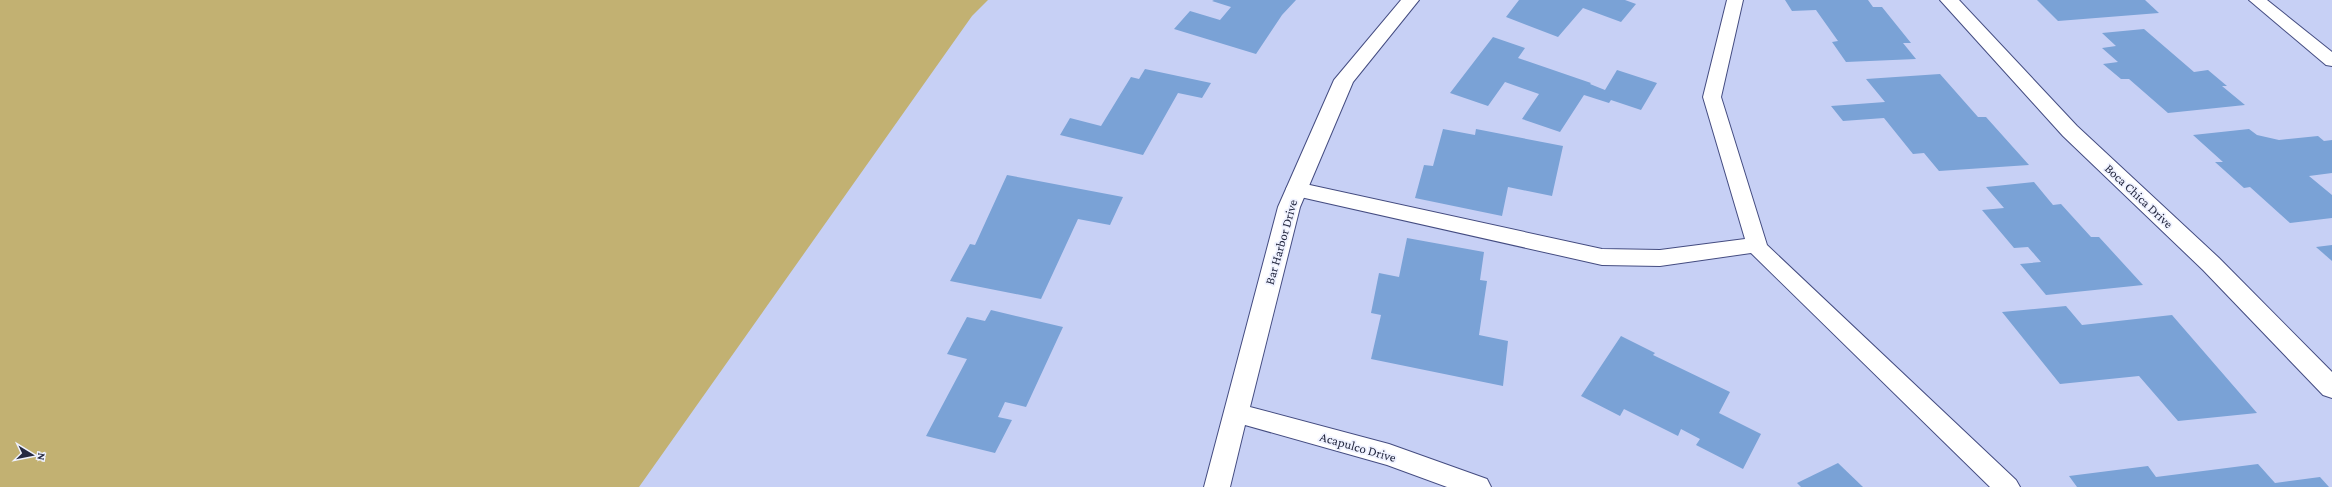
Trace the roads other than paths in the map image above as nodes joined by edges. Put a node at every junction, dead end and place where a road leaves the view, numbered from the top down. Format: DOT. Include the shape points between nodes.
graph roads {
  1 [pos="1410,0"];
  2 [pos="1735,0"];
  3 [pos="1949,0"];
  4 [pos="2257,0"];
  5 [pos="2332,61"];
  6 [pos="1296,189"];
  7 [pos="1757,245"];
  8 [pos="2332,388"];
  9 [pos="1237,413"];
  10 [pos="1217,487"];
  11 [pos="1478,487"];
  12 [pos="2007,487"];
  1 -- 6 [label="street, Bar Harbor Drive" via="1344,80"];
  2 -- 7 [label="lane" via="1712,97"];
  3 -- 8 [label="street, Boca Chica Drive" via="2070,131 2211,264"];
  4 -- 5 [label="lane"];
  6 -- 7 [label="lane" via="1608,258 1645,259 1704,254"];
  6 -- 9 [label="street, Bar Harbor Drive" via="1288,207"];
  7 -- 12 [label="lane"];
  9 -- 10 [label="street, Bar Harbor Drive"];
  9 -- 11 [label="street, Acapulco Drive" via="1389,455"];
}
